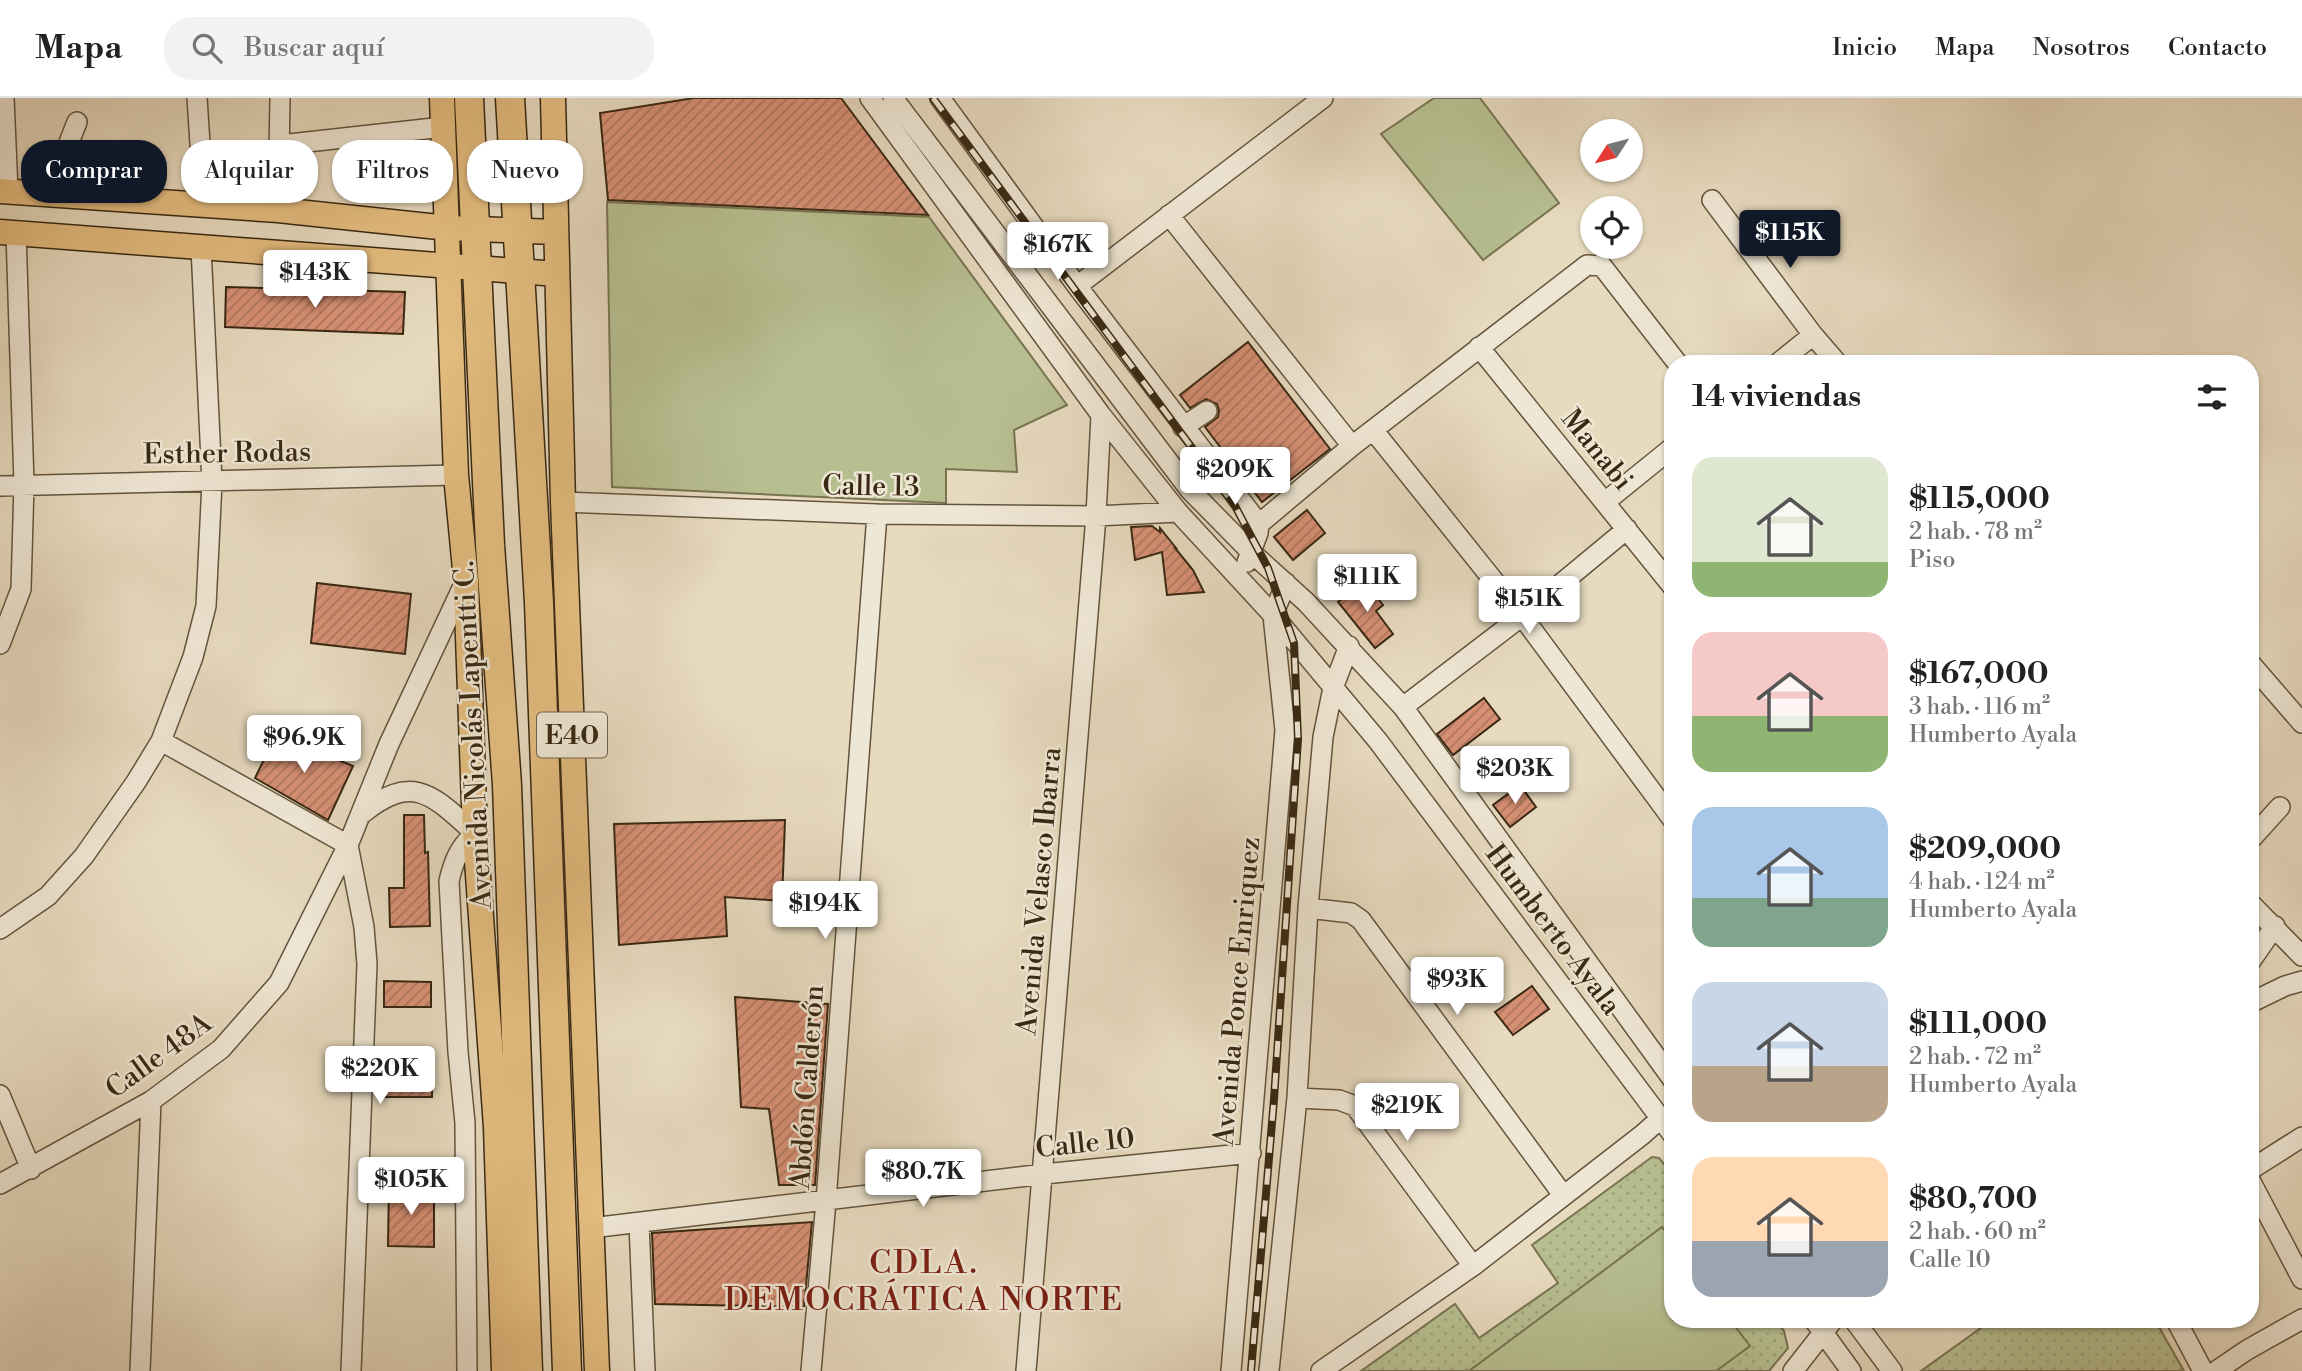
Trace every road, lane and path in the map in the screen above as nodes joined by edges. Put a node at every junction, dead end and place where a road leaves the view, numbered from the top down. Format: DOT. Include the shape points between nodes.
graph roads {
  1 [pos="4,98"];
  2 [pos="197,98"];
  3 [pos="280,98"];
  4 [pos="442,98"];
  5 [pos="469,98"];
  6 [pos="510,98"];
  7 [pos="553,98"];
  8 [pos="870,98"];
  9 [pos="893,98"];
  10 [pos="940,98"];
  11 [pos="1323,98"];
  12 [pos="77,122"];
  13 [pos="443,127"];
  14 [pos="70,140"];
  15 [pos="280,140"];
  16 [pos="318,141"];
  17 [pos="4,191"];
  18 [pos="1712,200"];
  19 [pos="167,202"];
  20 [pos="278,203"];
  21 [pos="204,205"];
  22 [pos="278,210"];
  23 [pos="1169,215"];
  24 [pos="448,228"];
  25 [pos="476,229"];
  26 [pos="517,230"];
  27 [pos="8,232"];
  28 [pos="556,232"];
  29 [pos="201,247"];
  30 [pos="449,267"];
  31 [pos="478,269"];
  32 [pos="520,272"];
  33 [pos="557,274"];
  34 [pos="1077,286"];
  35 [pos="1814,335"];
  36 [pos="1479,347"];
  37 [pos="1671,355"];
  38 [pos="1788,355"];
  39 [pos="1831,355"];
  40 [pos="1207,411"];
  41 [pos="1101,415"];
  42 [pos="1183,427"];
  43 [pos="1373,430"];
  44 [pos="1352,446"];
  45 [pos="1664,453"];
  46 [pos="456,475"];
  47 [pos="212,482"];
  48 [pos="24,484"];
  49 [pos="0,486"];
  50 [pos="563,502"];
  51 [pos="1605,502"];
  52 [pos="1178,512"];
  53 [pos="877,513"];
  54 [pos="1096,516"];
  55 [pos="1259,524"];
  56 [pos="1627,529"];
  57 [pos="1252,553"];
  58 [pos="1664,576"];
  59 [pos="1240,578"];
  60 [pos="466,580"];
  61 [pos="1286,583"];
  62 [pos="1273,615"];
  63 [pos="1522,616"];
  64 [pos="0,644"];
  65 [pos="1349,646"];
  66 [pos="2259,673"];
  67 [pos="1333,688"];
  68 [pos="1403,707"];
  69 [pos="2302,723"];
  70 [pos="161,741"];
  71 [pos="2280,807"];
  72 [pos="1664,808"];
  73 [pos="362,814"];
  74 [pos="2259,831"];
  75 [pos="475,834"];
  76 [pos="348,845"];
  77 [pos="1308,908"];
  78 [pos="2259,911"];
  79 [pos="2275,926"];
  80 [pos="0,929"];
  81 [pos="2259,949"];
  82 [pos="2302,956"];
  83 [pos="2302,981"];
  84 [pos="2259,999"];
  85 [pos="1664,1068"];
  86 [pos="0,1095"];
  87 [pos="1297,1098"];
  88 [pos="151,1101"];
  89 [pos="1660,1119"];
  90 [pos="1664,1124"];
  91 [pos="2302,1137"];
  92 [pos="1251,1153"];
  93 [pos="2259,1164"];
  94 [pos="31,1168"];
  95 [pos="1044,1174"];
  96 [pos="0,1184"];
  97 [pos="1563,1195"];
  98 [pos="2259,1197"];
  99 [pos="826,1201"];
  100 [pos="511,1207"];
  101 [pos="639,1223"];
  102 [pos="591,1228"];
  103 [pos="1473,1266"];
  104 [pos="2302,1279"];
  105 [pos="2302,1319"];
  106 [pos="1820,1328"];
  107 [pos="1826,1328"];
  108 [pos="1860,1328"];
  109 [pos="2180,1328"];
  110 [pos="140,1371"];
  111 [pos="351,1371"];
  112 [pos="467,1371"];
  113 [pos="504,1371"];
  114 [pos="528,1371"];
  115 [pos="567,1371"];
  116 [pos="597,1371"];
  117 [pos="645,1371"];
  118 [pos="811,1371"];
  119 [pos="1027,1371"];
  120 [pos="1231,1371"];
  121 [pos="1269,1371"];
  122 [pos="1321,1371"];
  123 [pos="1793,1371"];
  124 [pos="1852,1371"];
  125 [pos="1892,1371"];
  126 [pos="2203,1371"];
  127 [pos="2216,1371"];
  1 -- 17 [label="street"];
  2 -- 21 [label="street"];
  3 -- 15 [label="street"];
  4 -- 13 [label="main road, Avenida Nicolás Lapentti C. / E40"];
  5 -- 25 [label="highway, Avenida Nicolás Lapentti C. / E40"];
  6 -- 26 [label="highway, E40"];
  7 -- 28 [label="main road, E40"];
  8 -- 41 [label="street, Humberto Ayala"];
  9 -- 57 [label="street, Humberto Ayala" via="1190,490"];
  10 -- 34 [label="street"];
  11 -- 23 [label="street"];
  12 -- 14 [label="street"];
  13 -- 16 [label="street"];
  13 -- 24 [label="main road, Avenida Nicolás Lapentti C. / E40"];
  18 -- 35 [label="street"];
  19 -- 21 [label="main road"];
  20 -- 22 [label="street"];
  21 -- 22 [label="main road"];
  22 -- 24 [label="main road"];
  23 -- 34 [label="street"];
  23 -- 44 [label="street"];
  24 -- 25 [label="main road"];
  24 -- 30 [label="main road, Avenida Nicolás Lapentti C. / E40"];
  25 -- 26 [label="main road"];
  25 -- 31 [label="highway, Avenida Nicolás Lapentti C. / E40"];
  26 -- 28 [label="main road"];
  26 -- 32 [label="highway, E40"];
  27 -- 29 [label="main road"];
  27 -- 48 [label="street"];
  28 -- 33 [label="main road, E40"];
  29 -- 30 [label="main road"];
  29 -- 47 [label="street"];
  30 -- 31 [label="main road"];
  30 -- 46 [label="main road, Avenida Nicolás Lapentti C. / E40"];
  31 -- 32 [label="main road"];
  31 -- 100 [label="highway, Avenida Nicolás Lapentti C. / E40" via="490,545 507,785"];
  32 -- 33 [label="main road"];
  32 -- 115 [label="highway, E40" via="539,603"];
  33 -- 50 [label="main road, E40"];
  34 -- 42 [label="street"];
  35 -- 38 [label="street"];
  35 -- 39 [label="street"];
  36 -- 37 [label="street" via="1587,265 1595,264 1602,266"];
  36 -- 43 [label="street"];
  36 -- 51 [label="street, Manabi"];
  40 -- 42 [label="street"];
  41 -- 52 [label="street, Humberto Ayala"];
  41 -- 54 [label="street, Avenida Velasco Ibarra"];
  42 -- 55 [label="street"];
  43 -- 44 [label="street"];
  43 -- 63 [label="street"];
  44 -- 55 [label="street"];
  45 -- 51 [label="street"];
  46 -- 47 [label="street, Esther Rodas"];
  46 -- 60 [label="main road, Avenida Nicolás Lapentti C. / E40"];
  47 -- 48 [label="street, Esther Rodas"];
  47 -- 70 [label="street" via="206,606"];
  48 -- 49 [label="street, Esther Rodas"];
  48 -- 64 [label="street" via="21,589"];
  50 -- 53 [label="street, Calle 13"];
  50 -- 102 [label="main road, E40"];
  51 -- 56 [label="street, Manabi"];
  52 -- 54 [label="street, Calle 13"];
  52 -- 59 [label="street, Humberto Ayala"];
  53 -- 54 [label="street, Calle 13"];
  53 -- 99 [label="street, Abdón Calderón"];
  54 -- 95 [label="street, Avenida Velasco Ibarra"];
  55 -- 57 [label="street"];
  56 -- 58 [label="street, Manabi"];
  56 -- 63 [label="street"];
  57 -- 59 [label="street"];
  57 -- 61 [label="street, Humberto Ayala"];
  59 -- 62 [label="street, Humberto Ayala"];
  60 -- 73 [label="street, Calle 48A" via="389,744"];
  60 -- 75 [label="main road, Avenida Nicolás Lapentti C. / E40"];
  61 -- 62 [label="street"];
  61 -- 65 [label="street, Humberto Ayala"];
  62 -- 67 [label="street, Humberto Ayala"];
  62 -- 92 [label="street, Avenida Ponce Enriquez" via="1285,730"];
  63 -- 68 [label="street"];
  63 -- 72 [label="street"];
  65 -- 67 [label="street"];
  65 -- 68 [label="street, Humberto Ayala"];
  66 -- 69 [label="street"];
  67 -- 77 [label="street" via="1323,737"];
  67 -- 89 [label="street, Humberto Ayala" via="1378,741"];
  68 -- 85 [label="street, Humberto Ayala"];
  70 -- 76 [label="street"];
  70 -- 80 [label="street" via="84,856 48,896"];
  71 -- 74 [label="street"];
  73 -- 75 [label="street" via="395,792 415,791 447,808"];
  73 -- 76 [label="street, Calle 48A"];
  75 -- 100 [label="main road, Avenida Nicolás Lapentti C. / E40" via="496,1127"];
  75 -- 112 [label="street" via="460,848 449,881 466,1123"];
  76 -- 88 [label="street, Calle 48A" via="279,982 221,1049"];
  76 -- 111 [label="street" via="367,964"];
  77 -- 87 [label="street"];
  77 -- 97 [label="street" via="1351,913 1360,919"];
  78 -- 79 [label="street"];
  79 -- 81 [label="street"];
  79 -- 82 [label="street"];
  83 -- 84 [label="street"];
  86 -- 94 [label="street"];
  87 -- 103 [label="street" via="1339,1100 1355,1106"];
  87 -- 121 [label="street"];
  88 -- 94 [label="street, Calle 48A"];
  88 -- 110 [label="street"];
  89 -- 90 [label="street, Humberto Ayala"];
  89 -- 97 [label="street"];
  91 -- 93 [label="street"];
  92 -- 95 [label="street, Calle 10"];
  92 -- 120 [label="street, Avenida Ponce Enriquez"];
  94 -- 96 [label="street, Calle 48A"];
  95 -- 99 [label="street, Calle 10"];
  95 -- 119 [label="street, Avenida Velasco Ibarra"];
  97 -- 103 [label="street"];
  98 -- 104 [label="street"];
  99 -- 101 [label="street, Calle 10"];
  99 -- 118 [label="street, Abdón Calderón"];
  100 -- 113 [label="main road, Avenida Nicolás Lapentti C. / E40"];
  100 -- 114 [label="highway, Avenida Nicolás Lapentti C. / E40"];
  101 -- 102 [label="street, Calle 10"];
  101 -- 117 [label="street"];
  102 -- 116 [label="main road, E40"];
  103 -- 122 [label="street"];
  105 -- 127 [label="street"];
  106 -- 123 [label="street"];
  107 -- 124 [label="street"];
  108 -- 125 [label="street"];
  109 -- 126 [label="street"];
}
